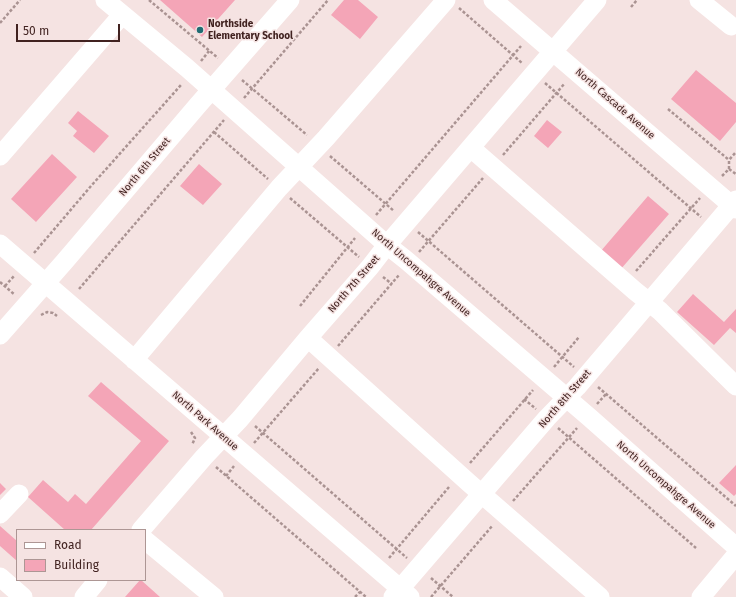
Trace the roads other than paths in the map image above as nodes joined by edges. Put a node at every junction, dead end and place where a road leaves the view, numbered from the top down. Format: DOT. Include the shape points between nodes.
graph roads {
  1 [pos="105,0"];
  2 [pos="290,0"];
  3 [pos="493,0"];
  4 [pos="597,0"];
  5 [pos="700,0"];
  6 [pos="452,3"];
  7 [pos="122,15"];
  8 [pos="731,26"];
  9 [pos="554,52"];
  10 [pos="211,90"];
  11 [pos="471,148"];
  12 [pos="0,156"];
  13 [pos="298,167"];
  14 [pos="735,204"];
  15 [pos="0,244"];
  16 [pos="387,245"];
  17 [pos="46,283"];
  18 [pos="649,302"];
  19 [pos="0,335"];
  20 [pos="308,338"];
  21 [pos="134,360"];
  22 [pos="736,386"];
  23 [pos="566,398"];
  24 [pos="224,438"];
  25 [pos="19,494"];
  26 [pos="482,494"];
  27 [pos="0,514"];
  28 [pos="142,529"];
  29 [pos="146,541"];
  30 [pos="736,547"];
  31 [pos="736,555"];
  32 [pos="0,577"];
  33 [pos="97,581"];
  34 [pos="401,594"];
  35 [pos="23,597"];
  36 [pos="84,597"];
  37 [pos="214,597"];
  38 [pos="600,597"];
  39 [pos="701,597"];
  1 -- 7 [label="street, North Uncompahgre Avenue"];
  2 -- 10 [label="street, North 6th Street"];
  3 -- 9 [label="street, North Cascade Avenue"];
  4 -- 9 [label="street, North 7th Street"];
  5 -- 8 [label="street"];
  6 -- 13 [label="street"];
  7 -- 10 [label="street, North Uncompahgre Avenue"];
  7 -- 12 [label="street"];
  9 -- 11 [label="street, North 7th Street"];
  9 -- 14 [label="street, North Cascade Avenue" via="711,187"];
  10 -- 13 [label="street, North Uncompahgre Avenue"];
  10 -- 17 [label="street, North 6th Street"];
  11 -- 16 [label="street, North 7th Street"];
  11 -- 18 [label="street"];
  13 -- 16 [label="street, North Uncompahgre Avenue"];
  13 -- 21 [label="street"];
  14 -- 18 [label="street, North 8th Street"];
  15 -- 17 [label="street, North Park Avenue"];
  16 -- 20 [label="street, North 7th Street"];
  16 -- 23 [label="street, North Uncompahgre Avenue"];
  17 -- 19 [label="street, North 6th Street"];
  17 -- 21 [label="street, North Park Avenue"];
  18 -- 22 [label="street"];
  18 -- 23 [label="street, North 8th Street"];
  20 -- 24 [label="street, North 7th Street"];
  20 -- 26 [label="street"];
  21 -- 24 [label="street, North Park Avenue"];
  23 -- 26 [label="street, North 8th Street"];
  23 -- 30 [label="street, North Uncompahgre Avenue"];
  24 -- 28 [label="street, North 7th Street" via="204,457"];
  24 -- 34 [label="street, North Park Avenue"];
  25 -- 27 [label="street"];
  26 -- 34 [label="street, North 8th Street" via="419,568"];
  26 -- 38 [label="street"];
  29 -- 37 [label="street"];
  31 -- 39 [label="street"];
  32 -- 35 [label="street"];
  33 -- 36 [label="street"];
}
